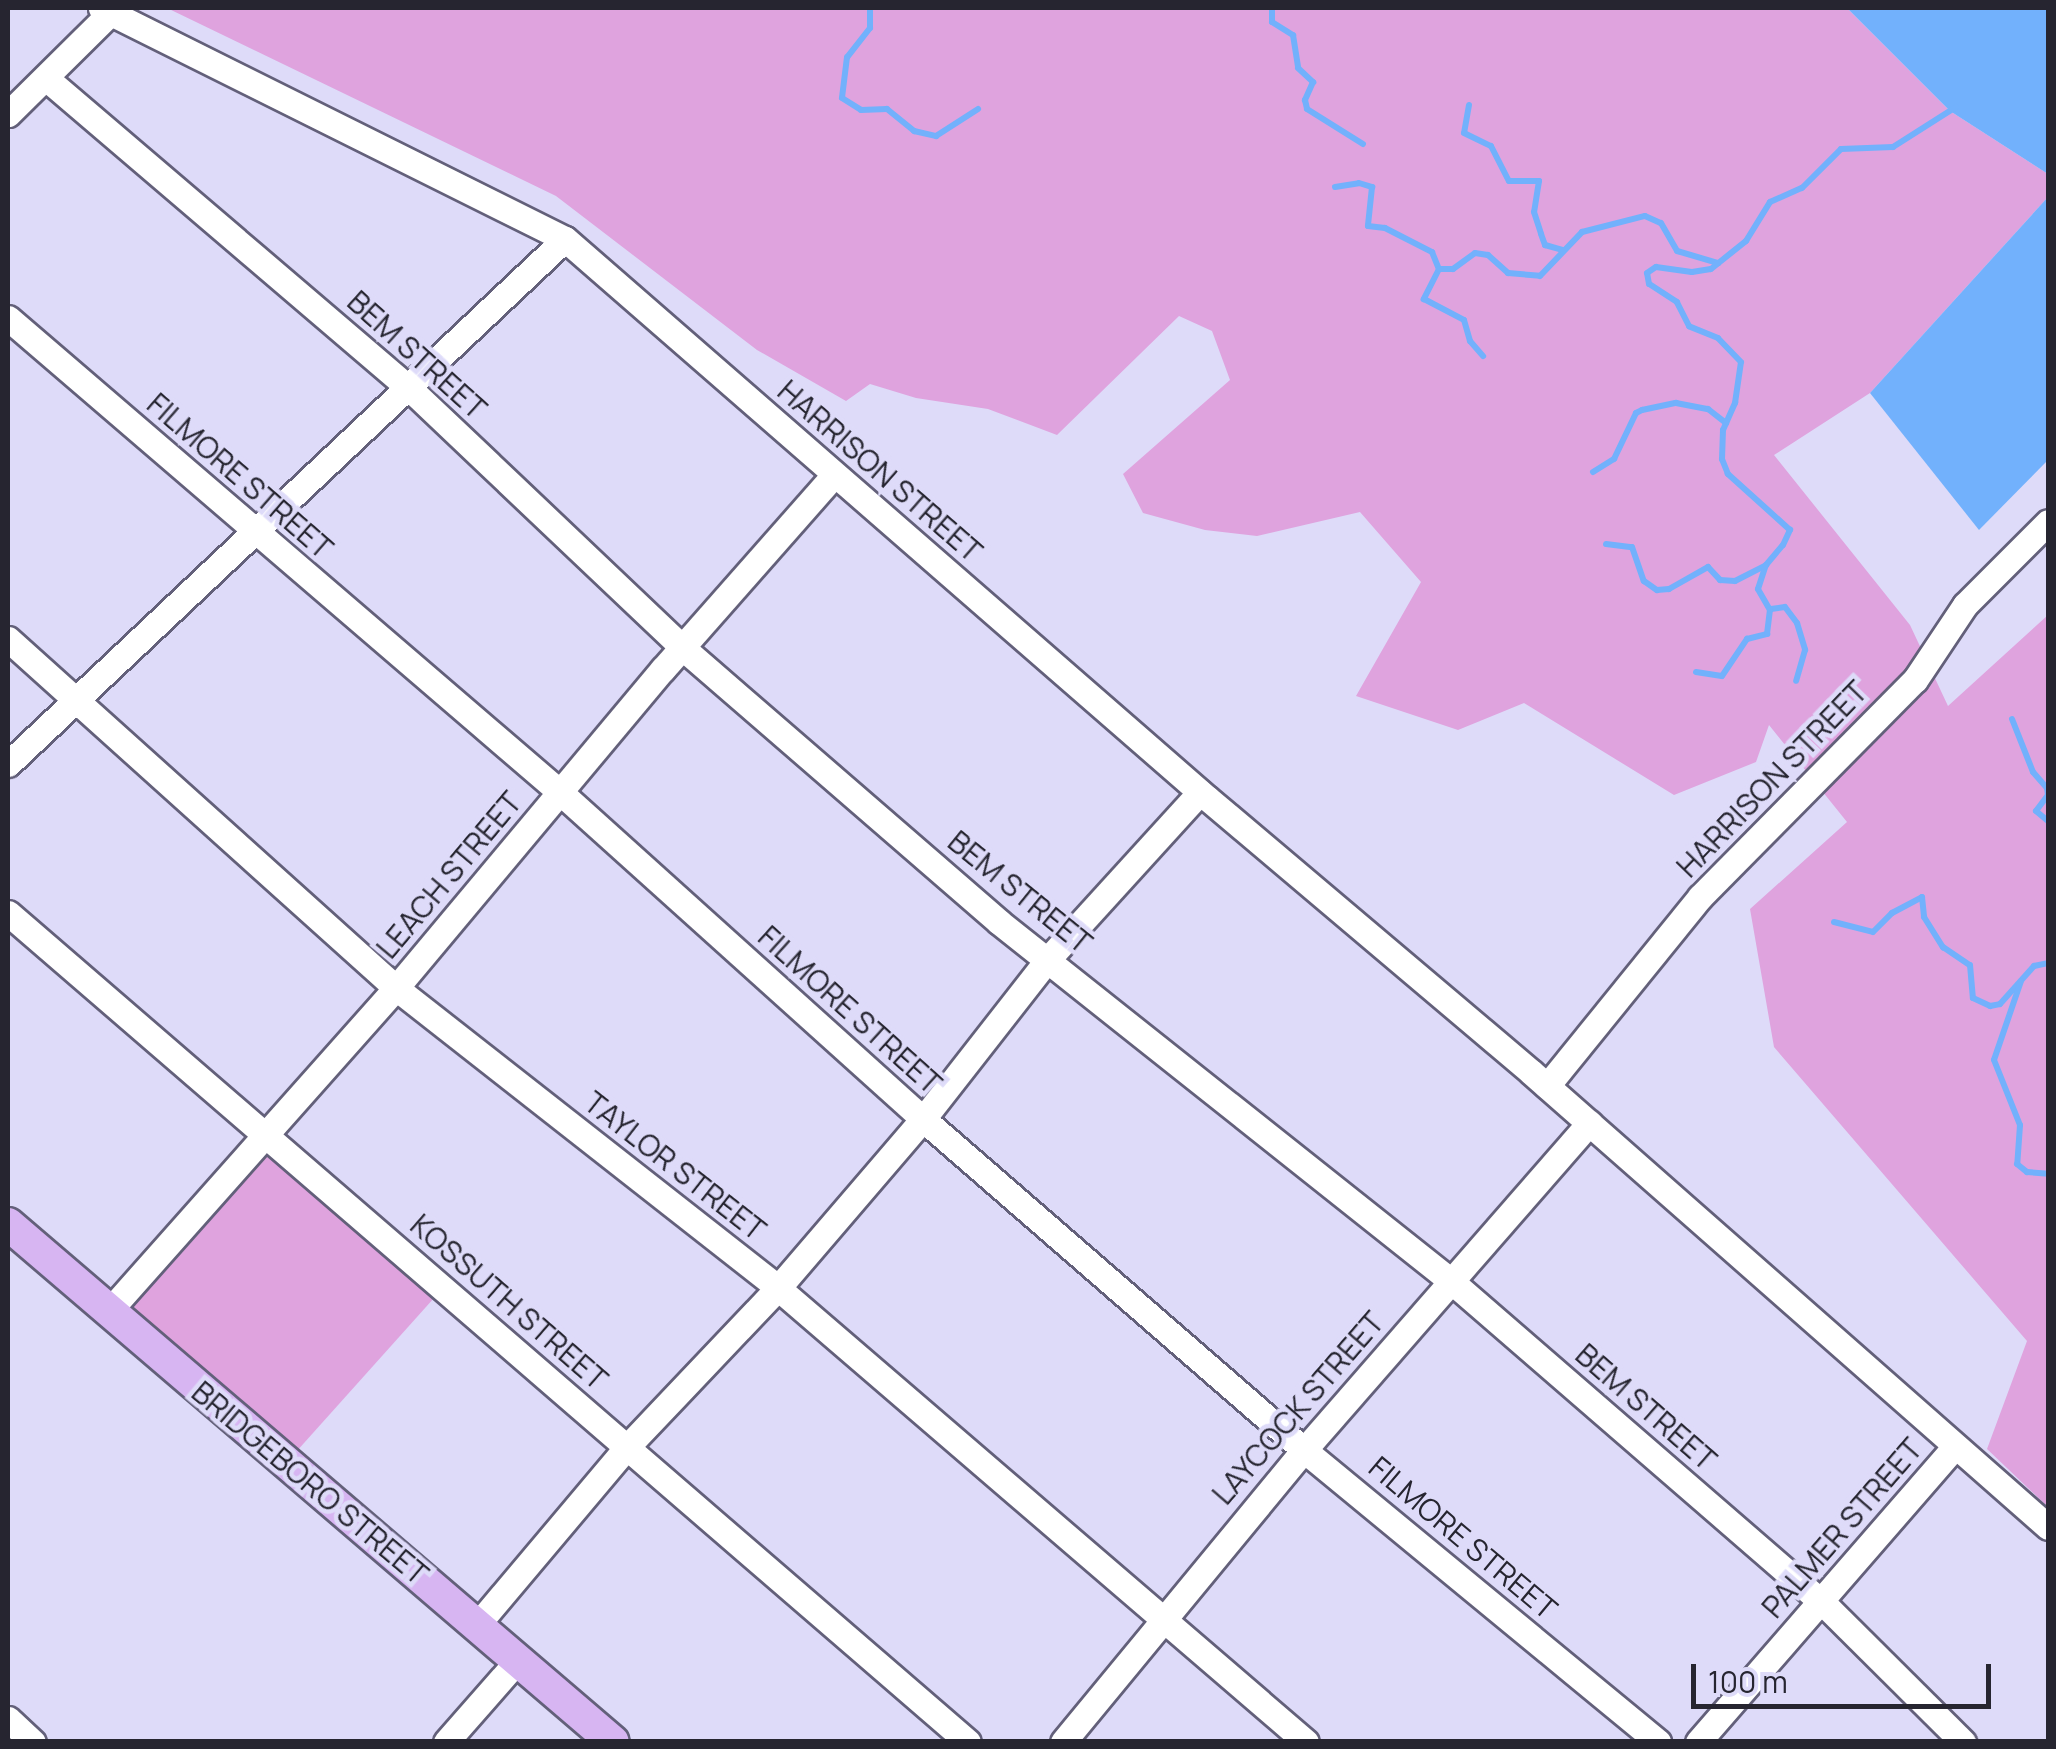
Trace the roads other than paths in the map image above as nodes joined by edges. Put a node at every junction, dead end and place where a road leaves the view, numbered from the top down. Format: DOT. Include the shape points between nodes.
graph roads {
  1 [pos="106,10"];
  2 [pos="47,79"];
  3 [pos="8,114"];
  4 [pos="565,239"];
  5 [pos="8,318"];
  6 [pos="408,387"];
  7 [pos="834,475"];
  8 [pos="2048,522"];
  9 [pos="252,530"];
  10 [pos="8,639"];
  11 [pos="684,649"];
  12 [pos="76,700"];
  13 [pos="8,764"];
  14 [pos="1200,792"];
  15 [pos="561,793"];
  16 [pos="8,913"];
  17 [pos="1049,958"];
  18 [pos="396,988"];
  19 [pos="1547,1086"];
  20 [pos="922,1120"];
  21 [pos="1589,1123"];
  22 [pos="266,1137"];
  23 [pos="8,1224"];
  24 [pos="1450,1281"];
  25 [pos="778,1288"];
  26 [pos="109,1311"];
  27 [pos="1956,1446"];
  28 [pos="628,1447"];
  29 [pos="1304,1450"];
  30 [pos="2048,1527"];
  31 [pos="1822,1602"];
  32 [pos="1162,1617"];
  33 [pos="477,1625"];
  34 [pos="518,1660"];
  35 [pos="8,1719"];
  36 [pos="34,1742"];
  37 [pos="446,1742"];
  38 [pos="612,1742"];
  39 [pos="968,1742"];
  40 [pos="1064,1742"];
  41 [pos="1306,1742"];
  42 [pos="1658,1742"];
  43 [pos="1698,1742"];
  44 [pos="1964,1742"];
  1 -- 2 [label="street"];
  1 -- 4 [label="street, HARRISON STREET"];
  2 -- 3 [label="street"];
  2 -- 6 [label="street, BEM STREET"];
  4 -- 6 [label="street"];
  4 -- 7 [label="street, HARRISON STREET"];
  5 -- 9 [label="street, FILMORE STREET"];
  6 -- 9 [label="street"];
  6 -- 11 [label="street, BEM STREET"];
  7 -- 11 [label="street, LEACH STREET"];
  7 -- 14 [label="street, HARRISON STREET"];
  8 -- 19 [label="street, HARRISON STREET" via="1965,606 1915,680 1700,897"];
  9 -- 12 [label="street"];
  9 -- 15 [label="street, FILMORE STREET"];
  10 -- 12 [label="street, TAYLOR STREET"];
  11 -- 15 [label="street, LEACH STREET"];
  11 -- 17 [label="street, BEM STREET"];
  12 -- 13 [label="street"];
  12 -- 18 [label="street, TAYLOR STREET"];
  14 -- 17 [label="street"];
  14 -- 19 [label="street, HARRISON STREET"];
  15 -- 18 [label="street, LEACH STREET"];
  15 -- 20 [label="street, FILMORE STREET"];
  16 -- 22 [label="street, KOSSUTH STREET"];
  17 -- 20 [label="street"];
  17 -- 24 [label="street, BEM STREET"];
  18 -- 22 [label="street, LEACH STREET"];
  18 -- 25 [label="street, TAYLOR STREET"];
  19 -- 21 [label="street, HARRISON STREET"];
  20 -- 25 [label="street"];
  20 -- 29 [label="street, FILMORE STREET"];
  21 -- 24 [label="street, LAYCOCK STREET"];
  21 -- 27 [label="street, HARRISON STREET"];
  22 -- 26 [label="street, LEACH STREET"];
  22 -- 28 [label="street, KOSSUTH STREET"];
  23 -- 26 [label="main road, BRIDGEBORO STREET"];
  24 -- 29 [label="street, LAYCOCK STREET"];
  24 -- 31 [label="street, BEM STREET"];
  25 -- 28 [label="street"];
  25 -- 32 [label="street, TAYLOR STREET"];
  26 -- 33 [label="main road, BRIDGEBORO STREET"];
  27 -- 30 [label="street, HARRISON STREET"];
  27 -- 31 [label="street, PALMER STREET"];
  28 -- 33 [label="street"];
  28 -- 39 [label="street, KOSSUTH STREET"];
  29 -- 32 [label="street, LAYCOCK STREET"];
  29 -- 42 [label="street, FILMORE STREET"];
  31 -- 43 [label="street, PALMER STREET"];
  31 -- 44 [label="street, BEM STREET"];
  32 -- 40 [label="street, LAYCOCK STREET"];
  32 -- 41 [label="street, TAYLOR STREET"];
  33 -- 34 [label="main road, BRIDGEBORO STREET"];
  34 -- 37 [label="street"];
  34 -- 38 [label="main road, BRIDGEBORO STREET"];
  35 -- 36 [label="street"];
}
